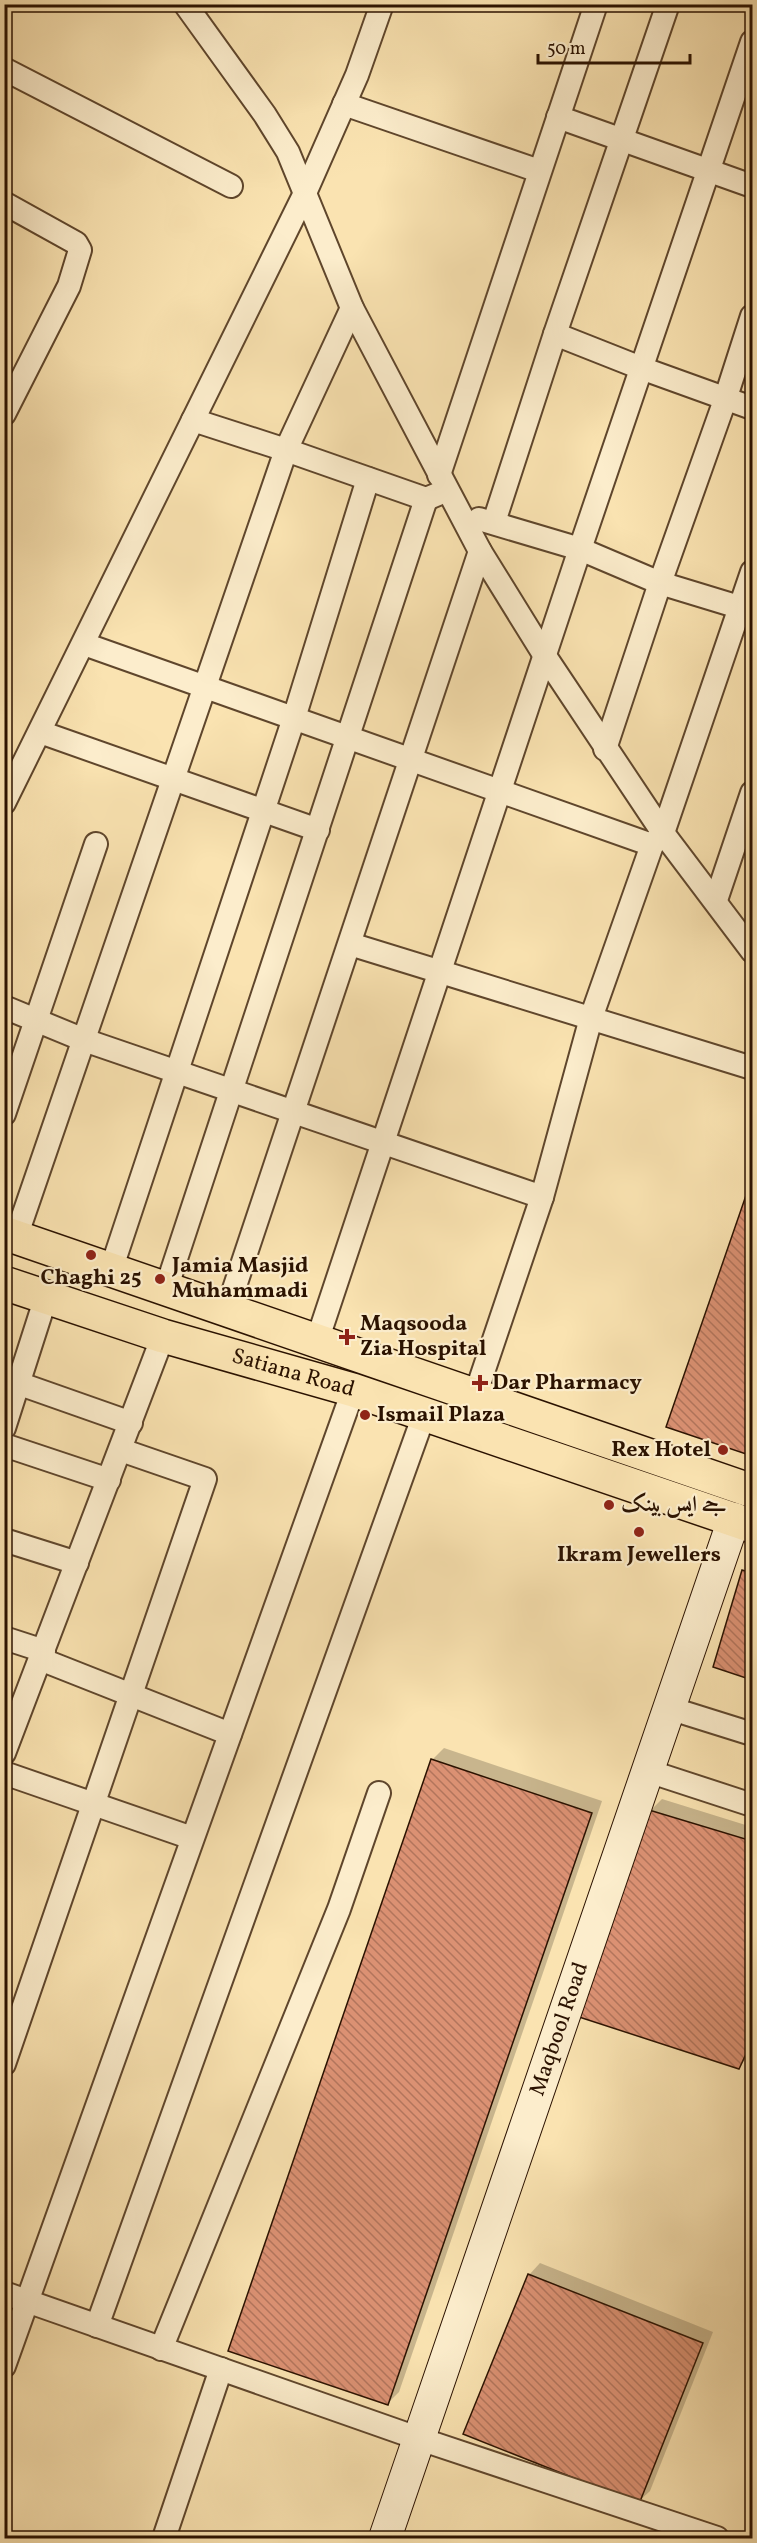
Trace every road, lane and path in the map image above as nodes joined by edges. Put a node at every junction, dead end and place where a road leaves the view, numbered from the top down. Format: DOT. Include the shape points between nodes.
graph roads {
  1 [pos="382,4"];
  2 [pos="596,4"];
  3 [pos="668,4"];
  4 [pos="191,7"];
  5 [pos="753,42"];
  6 [pos="4,69"];
  7 [pos="344,104"];
  8 [pos="558,117"];
  9 [pos="621,140"];
  10 [pos="709,170"];
  11 [pos="539,171"];
  12 [pos="231,186"];
  13 [pos="753,186"];
  14 [pos="305,193"];
  15 [pos="4,203"];
  16 [pos="352,308"];
  17 [pos="753,316"];
  18 [pos="555,334"];
  19 [pos="641,368"];
  20 [pos="725,399"];
  21 [pos="753,408"];
  22 [pos="4,414"];
  23 [pos="193,420"];
  24 [pos="286,450"];
  25 [pos="368,479"];
  26 [pos="443,481"];
  27 [pos="426,499"];
  28 [pos="460,514"];
  29 [pos="494,522"];
  30 [pos="580,549"];
  31 [pos="480,551"];
  32 [pos="753,572"];
  33 [pos="660,583"];
  34 [pos="747,609"];
  35 [pos="84,644"];
  36 [pos="545,656"];
  37 [pos="206,687"];
  38 [pos="294,718"];
  39 [pos="40,732"];
  40 [pos="349,738"];
  41 [pos="606,749"];
  42 [pos="411,760"];
  43 [pos="174,781"];
  44 [pos="500,790"];
  45 [pos="753,793"];
  46 [pos="4,803"];
  47 [pos="264,810"];
  48 [pos="318,830"];
  49 [pos="657,839"];
  50 [pos="96,844"];
  51 [pos="716,900"];
  52 [pos="350,944"];
  53 [pos="753,951"];
  54 [pos="440,972"];
  55 [pos="4,1007"];
  56 [pos="591,1018"];
  57 [pos="35,1020"];
  58 [pos="84,1040"];
  59 [pos="753,1068"];
  60 [pos="177,1072"];
  61 [pos="232,1090"];
  62 [pos="293,1111"];
  63 [pos="4,1114"];
  64 [pos="383,1142"];
  65 [pos="542,1197"];
  66 [pos="10,1235"];
  67 [pos="111,1270"];
  68 [pos="4,1283"];
  69 [pos="166,1289"];
  70 [pos="46,1298"];
  71 [pos="227,1310"];
  72 [pos="163,1336"];
  73 [pos="317,1341"];
  74 [pos="12,1381"];
  75 [pos="354,1389"];
  76 [pos="475,1396"];
  77 [pos="425,1413"];
  78 [pos="131,1423"];
  79 [pos="4,1428"];
  80 [pos="4,1445"];
  81 [pos="121,1450"];
  82 [pos="109,1480"];
  83 [pos="753,1491"];
  84 [pos="743,1523"];
  85 [pos="4,1540"];
  86 [pos="77,1563"];
  87 [pos="4,1638"];
  88 [pos="42,1655"];
  89 [pos="131,1695"];
  90 [pos="669,1708"];
  91 [pos="230,1734"];
  92 [pos="753,1734"];
  93 [pos="6,1747"];
  94 [pos="648,1771"];
  95 [pos="4,1773"];
  96 [pos="379,1793"];
  97 [pos="93,1804"];
  98 [pos="753,1805"];
  99 [pos="192,1838"];
  100 [pos="4,2064"];
  101 [pos="4,2293"];
  102 [pos="26,2301"];
  103 [pos="97,2326"];
  104 [pos="162,2349"];
  105 [pos="4,2366"];
  106 [pos="220,2369"];
  107 [pos="420,2439"];
  108 [pos="164,2538"];
  109 [pos="385,2538"];
  110 [pos="717,2538"];
  1 -- 7 [label="street"];
  2 -- 8 [label="street"];
  3 -- 9 [label="street"];
  4 -- 14 [label="street" via="288,152"];
  5 -- 10 [label="street"];
  6 -- 12 [label="street"];
  7 -- 11 [label="street"];
  7 -- 14 [label="street"];
  8 -- 9 [label="street"];
  8 -- 11 [label="street"];
  9 -- 10 [label="street"];
  9 -- 18 [label="street"];
  10 -- 13 [label="street"];
  10 -- 19 [label="street"];
  11 -- 26 [label="street"];
  14 -- 16 [label="street"];
  14 -- 23 [label="street"];
  15 -- 22 [label="street" via="76,243 80,250 69,286"];
  16 -- 24 [label="street"];
  16 -- 26 [label="street"];
  17 -- 20 [label="street"];
  18 -- 19 [label="street"];
  18 -- 29 [label="street"];
  19 -- 20 [label="street"];
  19 -- 30 [label="street"];
  20 -- 21 [label="street"];
  20 -- 33 [label="street"];
  23 -- 24 [label="street"];
  23 -- 35 [label="street"];
  24 -- 25 [label="street"];
  24 -- 37 [label="street"];
  25 -- 27 [label="street"];
  25 -- 38 [label="street"];
  26 -- 27 [label="street" via="436,496"];
  26 -- 28 [label="street"];
  27 -- 40 [label="street"];
  28 -- 29 [label="street"];
  28 -- 31 [label="street"];
  29 -- 30 [label="street"];
  30 -- 33 [label="street"];
  30 -- 36 [label="street"];
  31 -- 36 [label="street"];
  31 -- 42 [label="street"];
  32 -- 34 [label="street"];
  33 -- 34 [label="street"];
  33 -- 41 [label="street"];
  34 -- 49 [label="street"];
  35 -- 37 [label="street"];
  35 -- 39 [label="street"];
  36 -- 41 [label="street"];
  36 -- 44 [label="street"];
  37 -- 38 [label="street"];
  37 -- 43 [label="street"];
  38 -- 40 [label="street"];
  38 -- 47 [label="street"];
  39 -- 43 [label="street"];
  39 -- 46 [label="street"];
  40 -- 42 [label="street"];
  40 -- 48 [label="street"];
  41 -- 49 [label="street"];
  42 -- 44 [label="street"];
  42 -- 52 [label="street"];
  43 -- 47 [label="street"];
  43 -- 58 [label="street"];
  44 -- 49 [label="street"];
  44 -- 54 [label="street"];
  45 -- 51 [label="street"];
  47 -- 48 [label="street"];
  47 -- 60 [label="street"];
  48 -- 61 [label="street"];
  49 -- 51 [label="street"];
  49 -- 56 [label="street"];
  50 -- 57 [label="street"];
  51 -- 53 [label="street"];
  52 -- 54 [label="street"];
  52 -- 62 [label="street"];
  54 -- 56 [label="street"];
  54 -- 64 [label="street"];
  55 -- 57 [label="street"];
  56 -- 59 [label="street"];
  56 -- 65 [label="street"];
  57 -- 58 [label="street"];
  57 -- 63 [label="street"];
  58 -- 60 [label="street"];
  58 -- 66 [label="street"];
  60 -- 61 [label="street"];
  60 -- 67 [label="street"];
  61 -- 62 [label="street"];
  61 -- 69 [label="street"];
  62 -- 64 [label="street"];
  62 -- 71 [label="street"];
  64 -- 65 [label="street"];
  64 -- 73 [label="street"];
  65 -- 76 [label="street"];
  66 -- 67 [label="main road, Satiana Road"];
  67 -- 69 [label="main road, Satiana Road"];
  68 -- 70 [label="main road, Satiana Road"];
  69 -- 71 [label="main road, Satiana Road"];
  70 -- 72 [label="main road, Satiana Road"];
  70 -- 74 [label="street"];
  71 -- 73 [label="main road, Satiana Road"];
  72 -- 75 [label="main road, Satiana Road"];
  72 -- 78 [label="street"];
  73 -- 76 [label="main road, Satiana Road"];
  74 -- 78 [label="street"];
  74 -- 79 [label="street"];
  75 -- 77 [label="main road, Satiana Road"];
  75 -- 91 [label="street"];
  76 -- 83 [label="main road, Satiana Road"];
  77 -- 84 [label="main road, Satiana Road"];
  77 -- 103 [label="street"];
  78 -- 81 [label="street"];
  80 -- 82 [label="street"];
  81 -- 82 [label="street"];
  81 -- 89 [label="street" via="205,1479"];
  82 -- 86 [label="street"];
  84 -- 90 [label="street, Maqbool Road"];
  85 -- 86 [label="street"];
  86 -- 88 [label="street"];
  87 -- 88 [label="street"];
  88 -- 89 [label="street"];
  88 -- 93 [label="street"];
  89 -- 91 [label="street"];
  89 -- 97 [label="street"];
  90 -- 92 [label="street"];
  90 -- 94 [label="street, Maqbool Road"];
  91 -- 99 [label="street"];
  94 -- 98 [label="street"];
  94 -- 107 [label="street, Maqbool Road"];
  95 -- 97 [label="street"];
  96 -- 104 [label="street" via="339,1909"];
  97 -- 99 [label="street"];
  97 -- 100 [label="street"];
  99 -- 102 [label="street"];
  101 -- 102 [label="street"];
  102 -- 103 [label="street"];
  102 -- 105 [label="street"];
  103 -- 104 [label="street"];
  104 -- 106 [label="street"];
  106 -- 107 [label="street"];
  106 -- 108 [label="street"];
  107 -- 109 [label="street, Maqbool Road"];
  107 -- 110 [label="street"];
}
